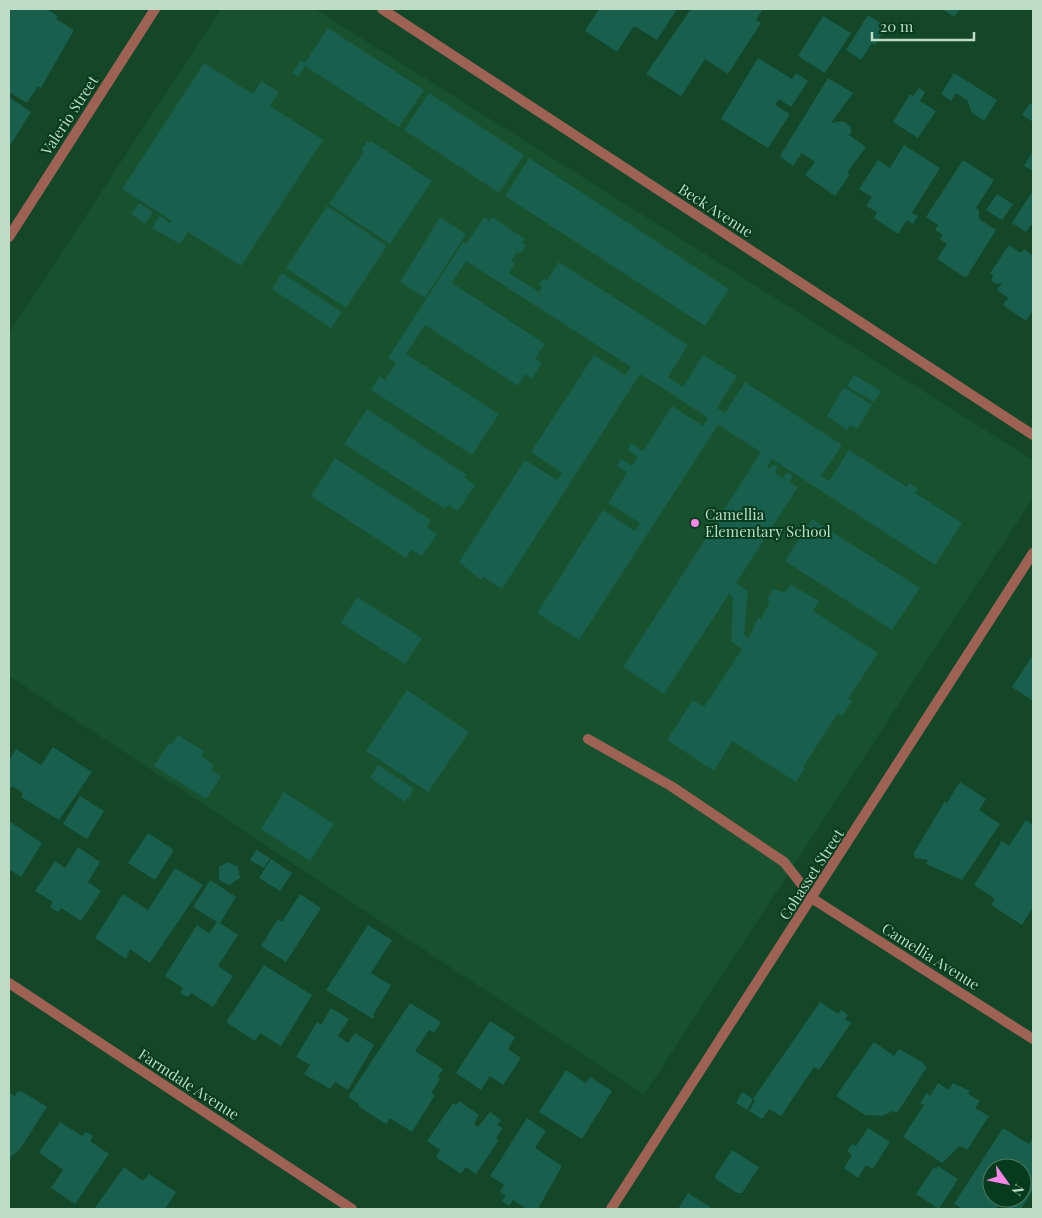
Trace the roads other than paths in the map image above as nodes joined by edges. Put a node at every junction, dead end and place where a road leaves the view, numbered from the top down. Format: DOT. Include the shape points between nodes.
graph roads {
  1 [pos="155,9"];
  2 [pos="382,9"];
  3 [pos="9,237"];
  4 [pos="1033,435"];
  5 [pos="1033,553"];
  6 [pos="588,739"];
  7 [pos="813,899"];
  8 [pos="9,983"];
  9 [pos="1033,1039"];
  10 [pos="352,1209"];
  11 [pos="611,1209"];
  1 -- 3 [label="street, Valerio Street"];
  2 -- 4 [label="street, Beck Avenue"];
  5 -- 7 [label="street, Cohasset Street"];
  6 -- 7 [label="street, Camellia Avenue" via="671,786 784,862"];
  7 -- 9 [label="street, Camellia Avenue"];
  7 -- 11 [label="street, Cohasset Street"];
  8 -- 10 [label="street, Farmdale Avenue"];
}
